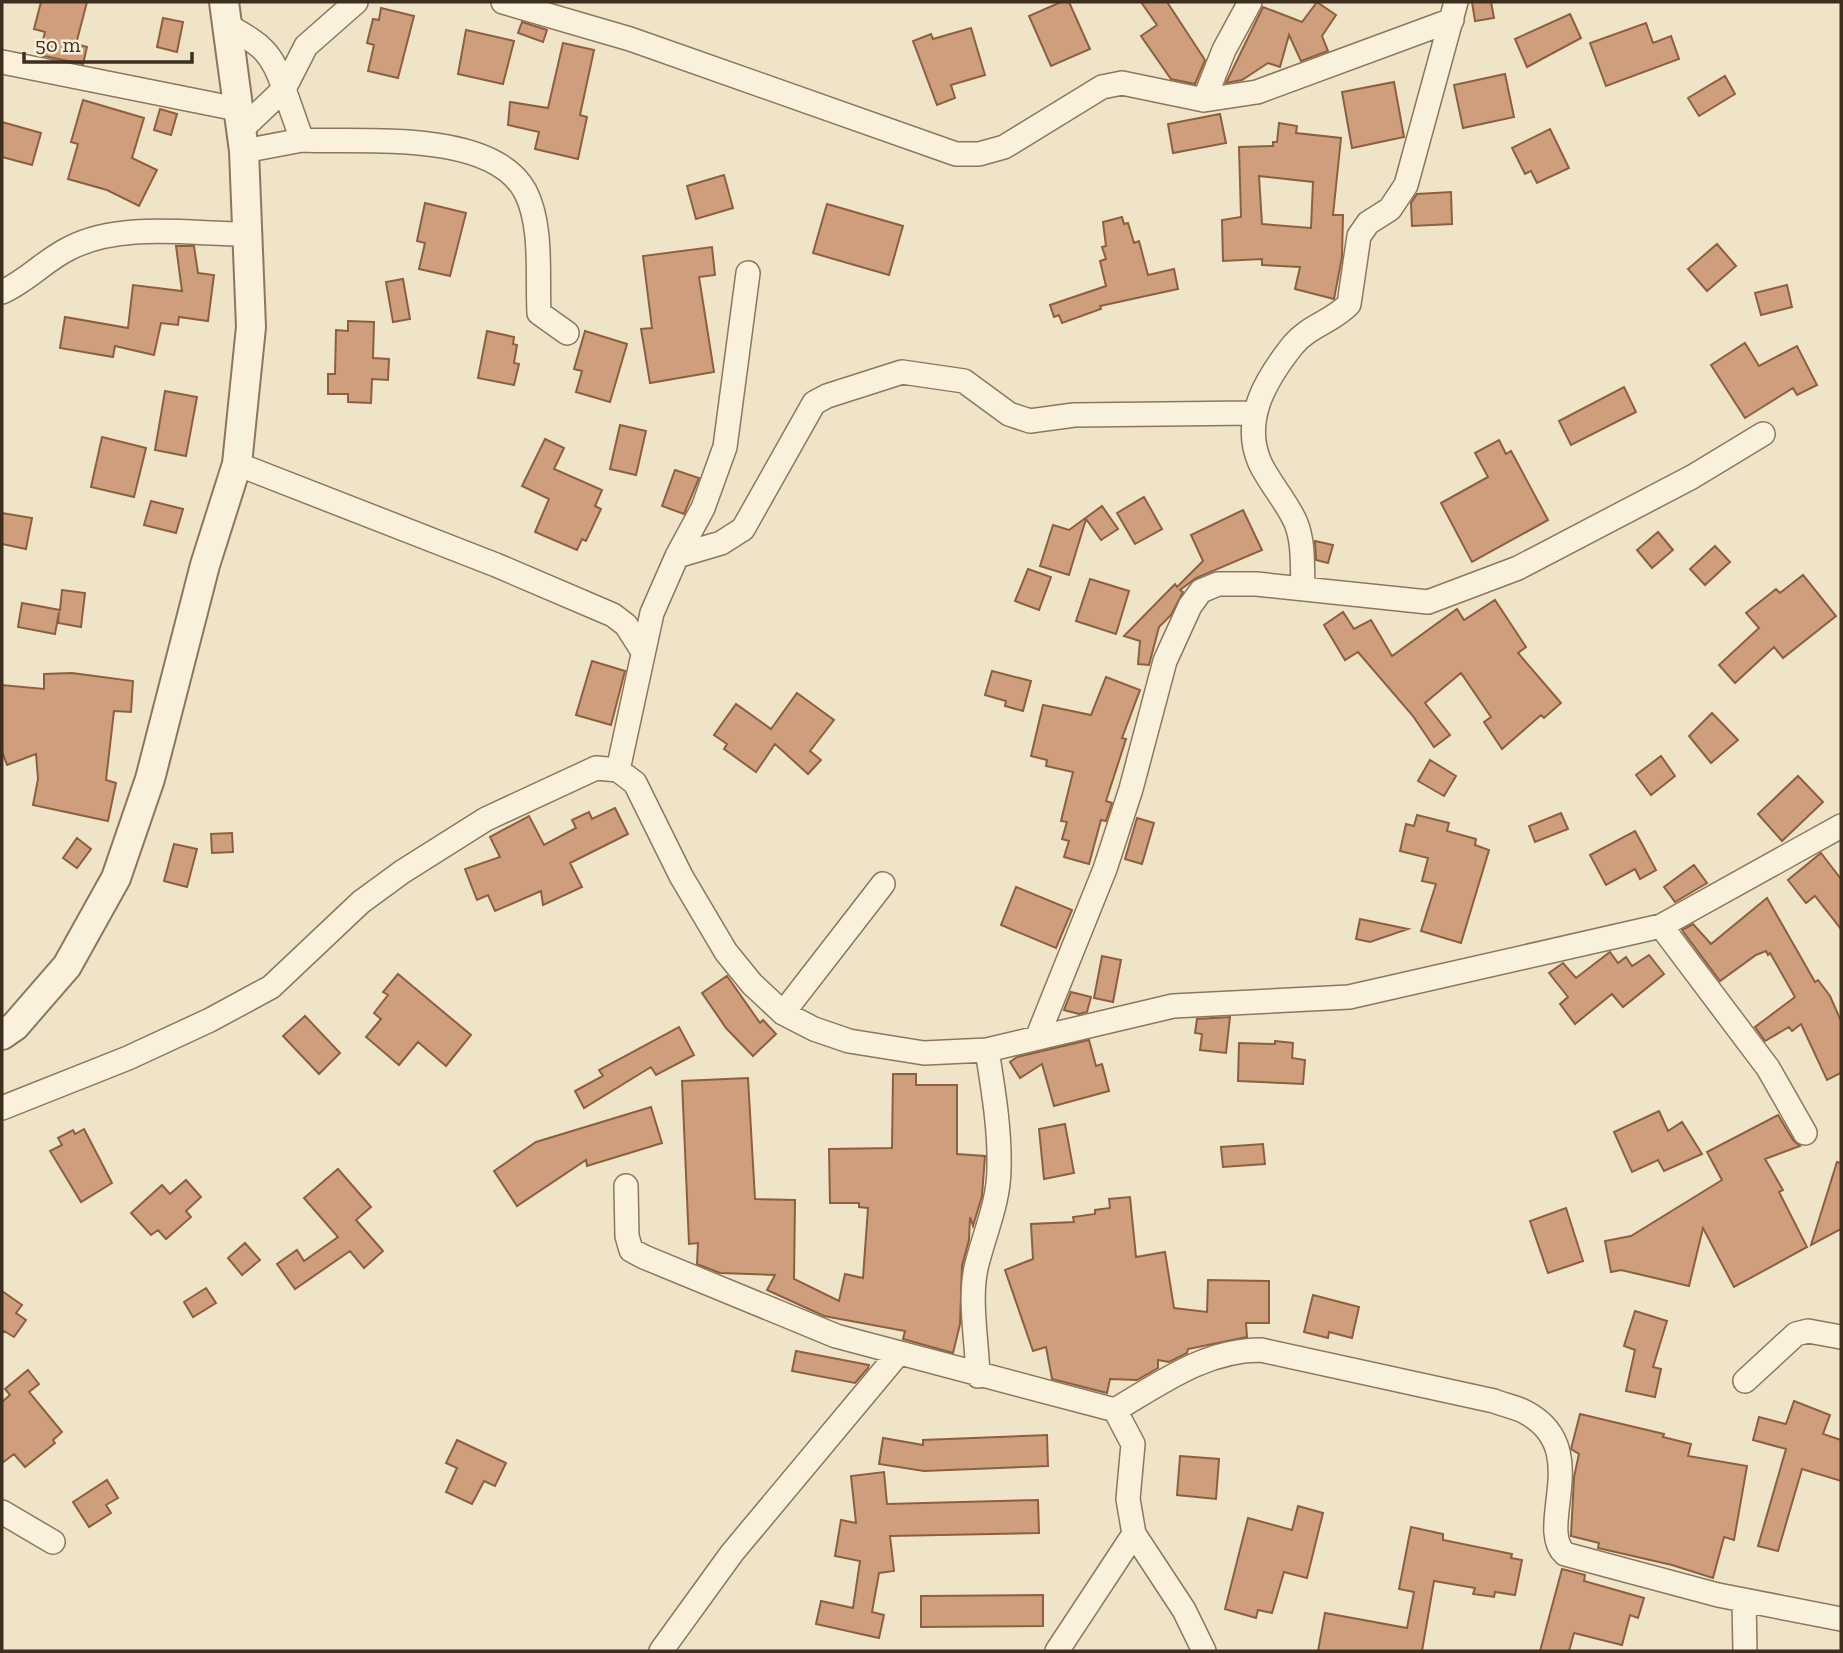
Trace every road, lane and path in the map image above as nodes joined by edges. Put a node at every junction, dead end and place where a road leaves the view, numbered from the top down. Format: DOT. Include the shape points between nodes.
graph roads {
  1 [pos="356,2"];
  2 [pos="503,2"];
  3 [pos="1250,2"];
  4 [pos="1454,11"];
  5 [pos="226,13"];
  6 [pos="2,62"];
  7 [pos="284,89"];
  8 [pos="1204,100"];
  9 [pos="241,130"];
  10 [pos="302,140"];
  11 [pos="246,234"];
  12 [pos="748,273"];
  13 [pos="2,292"];
  14 [pos="567,333"];
  15 [pos="1253,413"];
  16 [pos="1763,434"];
  17 [pos="237,464"];
  18 [pos="677,556"];
  19 [pos="1303,587"];
  20 [pos="642,650"];
  21 [pos="618,770"];
  22 [pos="1841,826"];
  23 [pos="883,884"];
  24 [pos="1661,926"];
  25 [pos="783,1013"];
  26 [pos="2,1035"];
  27 [pos="1037,1038"];
  28 [pos="987,1050"];
  29 [pos="2,1108"];
  30 [pos="1805,1133"];
  31 [pos="626,1186"];
  32 [pos="1841,1337"];
  33 [pos="898,1354"];
  34 [pos="978,1376"];
  35 [pos="1745,1381"];
  36 [pos="1115,1410"];
  37 [pos="2,1512"];
  38 [pos="1133,1534"];
  39 [pos="53,1542"];
  40 [pos="1744,1600"];
  41 [pos="1840,1619"];
  42 [pos="661,1651"];
  43 [pos="1057,1651"];
  44 [pos="1204,1651"];
  45 [pos="1745,1651"];
  1 -- 7 [label="street" via="306,46"];
  2 -- 8 [label="street" via="578,22 956,154 1004,147 1102,87 1122,83"];
  3 -- 8 [label="street"];
  4 -- 8 [label="street" via="1257,92"];
  4 -- 15 [label="street" via="1406,186 1390,209 1368,223 1359,236 1349,304 1308,329 1293,345"];
  5 -- 7 [label="street" via="275,62"];
  5 -- 9 [label="street"];
  6 -- 9 [label="street"];
  7 -- 9 [label="street"];
  7 -- 10 [label="street"];
  9 -- 10 [label="street"];
  9 -- 11 [label="street"];
  10 -- 14 [label="street" via="402,140 477,155 504,169 524,190 534,219 539,313"];
  11 -- 13 [label="street" via="127,233 92,238"];
  11 -- 17 [label="street" via="250,327"];
  12 -- 18 [label="street" via="725,447 703,508"];
  15 -- 18 [label="street" via="1073,415 1030,421 1009,414 964,382 902,372 814,403 743,529 721,543"];
  15 -- 19 [label="street" via="1251,428 1260,462 1297,525"];
  16 -- 19 [label="street" via="1692,477 1518,568 1456,593 1427,602"];
  17 -- 20 [label="street" via="613,615 626,625"];
  17 -- 26 [label="street" via="205,565 150,779 116,877 67,966"];
  18 -- 20 [label="street" via="652,613"];
  19 -- 27 [label="street" via="1218,584 1201,591 1190,606 1165,661 1105,869"];
  20 -- 21 [label="street"];
  21 -- 25 [label="street" via="635,783 726,953"];
  21 -- 29 [label="street" via="596,768 486,818 361,902 271,987 128,1058"];
  22 -- 24 [label="street"];
  23 -- 25 [label="street"];
  24 -- 27 [label="street" via="1349,996 1173,1006"];
  24 -- 30 [label="street" via="1768,1068"];
  25 -- 28 [label="street" via="849,1041 924,1053"];
  27 -- 28 [label="street"];
  28 -- 34 [label="street" via="999,1170 993,1214 976,1269"];
  31 -- 33 [label="street" via="631,1250 836,1336"];
  32 -- 35 [label="street" via="1808,1331 1796,1334"];
  33 -- 34 [label="street"];
  33 -- 42 [label="street" via="732,1553"];
  34 -- 36 [label="street"];
  36 -- 38 [label="street" via="1133,1444 1128,1499"];
  36 -- 40 [label="street" via="1193,1365 1241,1350 1261,1350 1494,1401 1525,1412 1550,1436 1562,1463 1555,1533 1557,1547 1565,1554"];
  37 -- 39 [label="street"];
  38 -- 43 [label="street"];
  38 -- 44 [label="street" via="1184,1610"];
  40 -- 41 [label="street"];
  40 -- 45 [label="street"];
}
